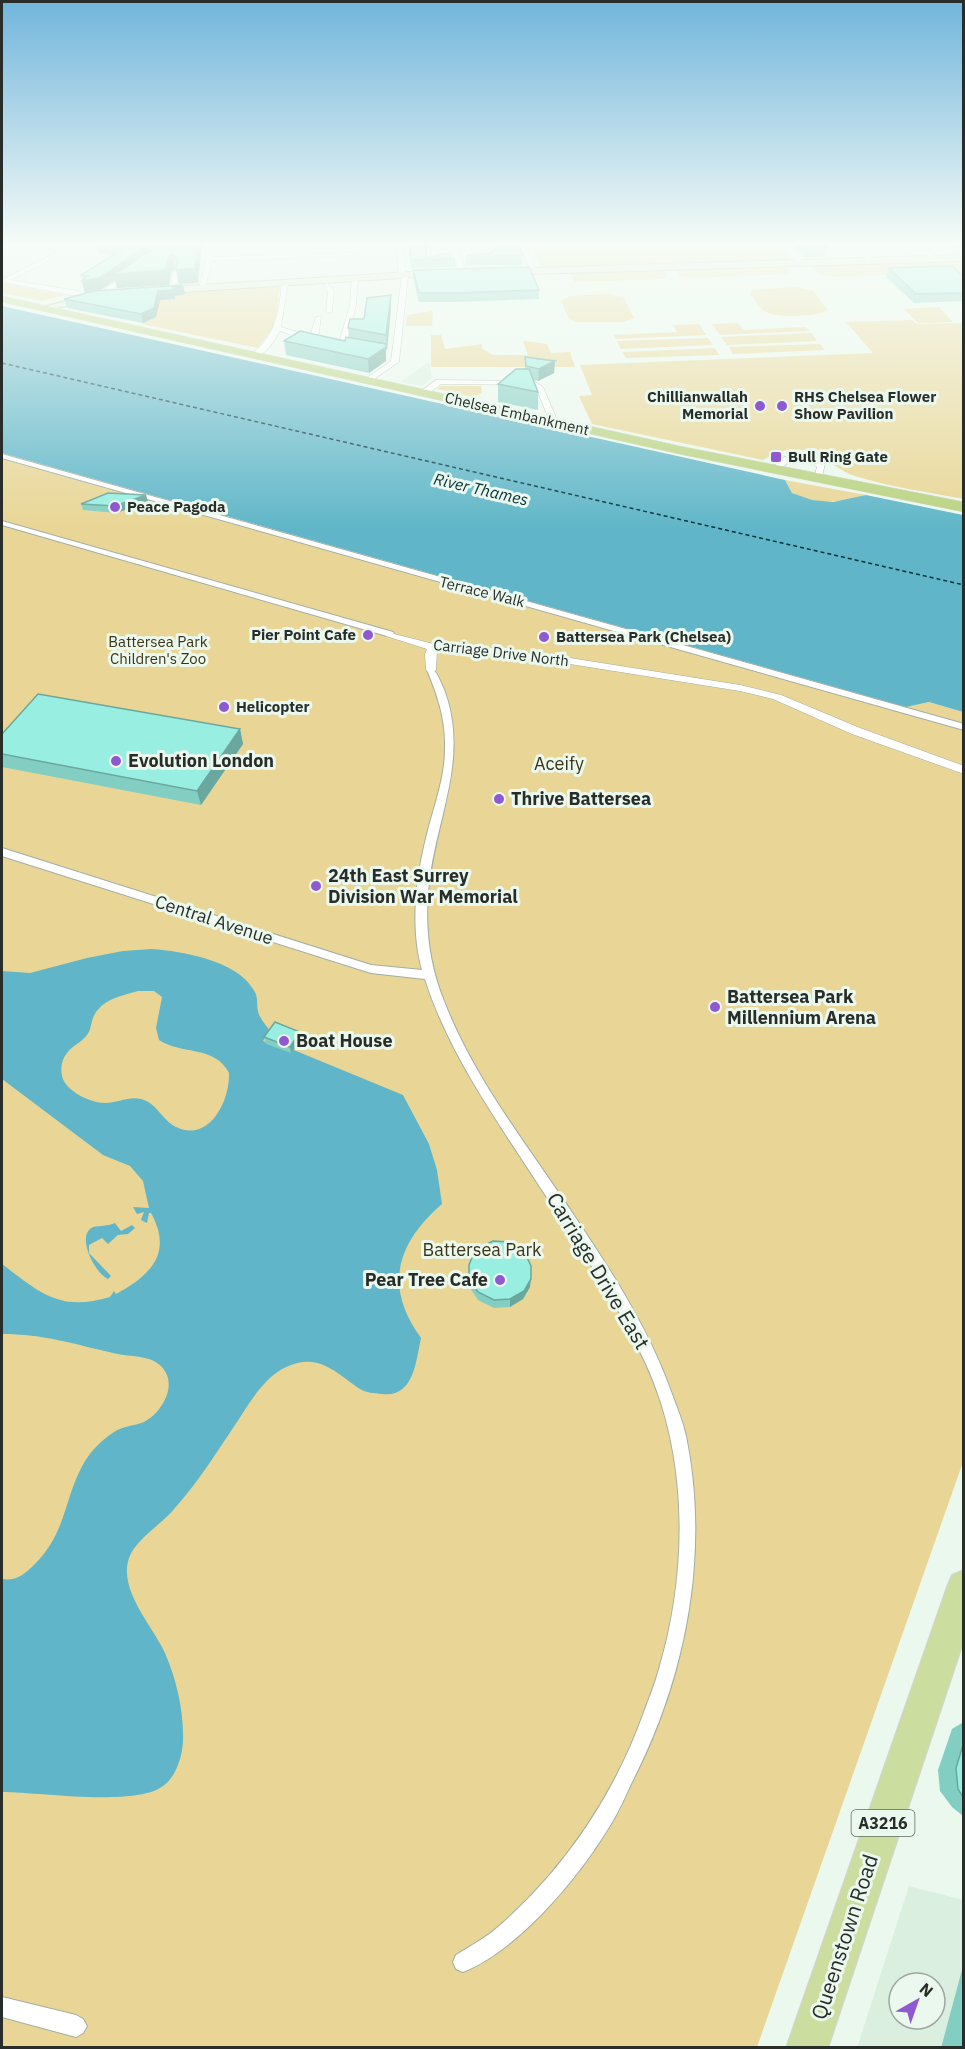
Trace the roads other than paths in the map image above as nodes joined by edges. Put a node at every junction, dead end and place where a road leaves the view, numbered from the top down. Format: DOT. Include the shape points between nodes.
graph roads {
  1 [pos="188,338"];
  2 [pos="274,338"];
  3 [pos="306,338"];
  4 [pos="344,338"];
  5 [pos="395,338"];
  6 [pos="313,340"];
  7 [pos="323,342"];
  8 [pos="333,344"];
  9 [pos="342,346"];
  10 [pos="352,348"];
  11 [pos="256,355"];
  12 [pos="368,381"];
  13 [pos="424,393"];
  14 [pos="554,422"];
  15 [pos="2,456"];
  16 [pos="963,507"];
  17 [pos="2,523"];
  18 [pos="390,634"];
  19 [pos="433,647"];
  20 [pos="431,670"];
  21 [pos="963,727"];
  22 [pos="963,770"];
  23 [pos="2,852"];
  24 [pos="429,975"];
  25 [pos="963,1587"];
  26 [pos="463,1962"];
  27 [pos="2,2007"];
  28 [pos="76,2026"];
  29 [pos="807,2048"];
  1 -- 11 [label="highway, Chelsea Embankment"];
  2 -- 11 [label="street"];
  3 -- 6 [label="street"];
  4 -- 9 [label="street"];
  5 -- 12 [label="street" via="395,362"];
  6 -- 7 [label="street"];
  8 -- 9 [label="street"];
  9 -- 10 [label="street"];
  11 -- 12 [label="highway, Chelsea Embankment"];
  12 -- 13 [label="highway, Chelsea Embankment"];
  13 -- 14 [label="highway, Chelsea Embankment"];
  13 -- 14 [label="street" via="439,382 531,383 539,387"];
  14 -- 16 [label="highway, Chelsea Embankment"];
  15 -- 21 [label="street, Terrace Walk"];
  17 -- 18 [label="street, Carriage Drive North"];
  18 -- 19 [label="street, Carriage Drive North"];
  19 -- 20 [label="street, Carriage Drive East"];
  19 -- 22 [label="street, Carriage Drive North" via="570,661 740,688 787,700 856,731"];
  20 -- 24 [label="street, Carriage Drive East" via="447,711 450,755 425,876 423,933"];
  23 -- 24 [label="street, Central Avenue" via="371,969"];
  24 -- 26 [label="street, Carriage Drive East" via="445,1020 474,1075 610,1283 650,1356 679,1432 687,1475 686,1573 675,1642 653,1719 603,1819 572,1864 504,1936"];
  25 -- 29 [label="main road, Queenstown Road / A3216"];
  27 -- 28 [label="street"];
}
